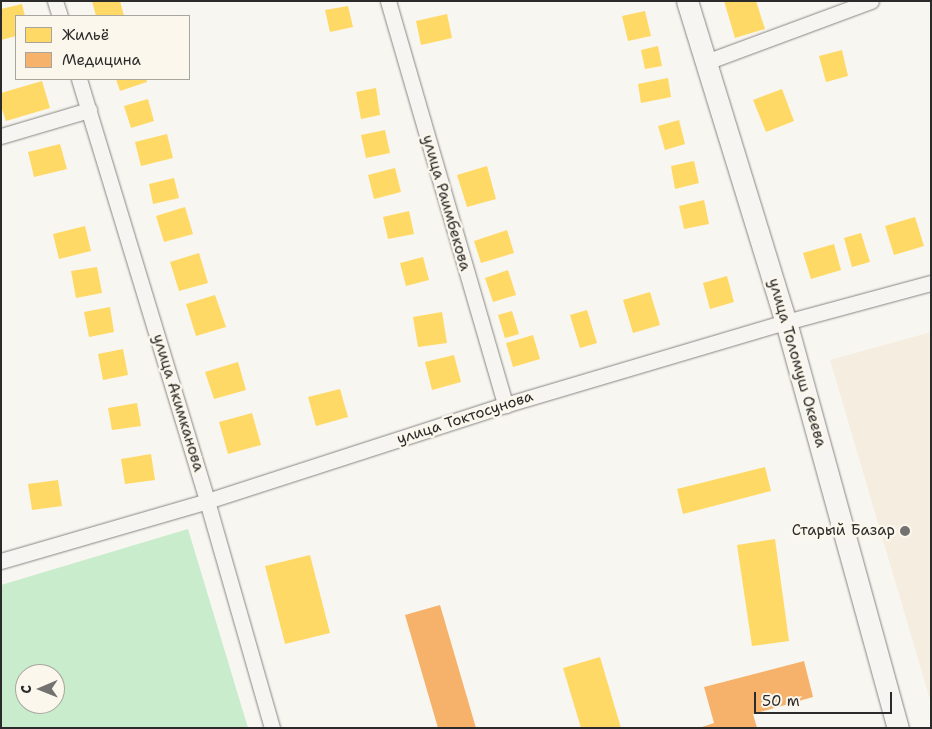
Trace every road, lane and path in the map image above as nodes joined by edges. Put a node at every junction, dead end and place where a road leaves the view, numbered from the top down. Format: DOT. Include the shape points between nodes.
graph roads {
  1 [pos="55,1"];
  2 [pos="388,1"];
  3 [pos="687,1"];
  4 [pos="871,1"];
  5 [pos="60,15"];
  6 [pos="706,62"];
  7 [pos="79,80"];
  8 [pos="89,110"];
  9 [pos="1,136"];
  10 [pos="931,283"];
  11 [pos="786,322"];
  12 [pos="505,405"];
  13 [pos="207,501"];
  14 [pos="1,561"];
  15 [pos="272,728"];
  16 [pos="898,728"];
  1 -- 5 [label="street"];
  2 -- 12 [label="street, улица Раимбекова"];
  3 -- 6 [label="street, улица Толомуш Океева"];
  4 -- 6 [label="street"];
  6 -- 11 [label="street, улица Толомуш Океева"];
  7 -- 8 [label="street, улица Акимканова"];
  8 -- 9 [label="street"];
  8 -- 13 [label="street, улица Акимканова"];
  10 -- 11 [label="street, улица Токтосунова"];
  11 -- 12 [label="street, улица Токтосунова"];
  11 -- 16 [label="street, улица Толомуш Океева"];
  12 -- 13 [label="street, улица Токтосунова"];
  13 -- 14 [label="street, улица Токтосунова"];
  13 -- 15 [label="street, улица Акимканова"];
}
